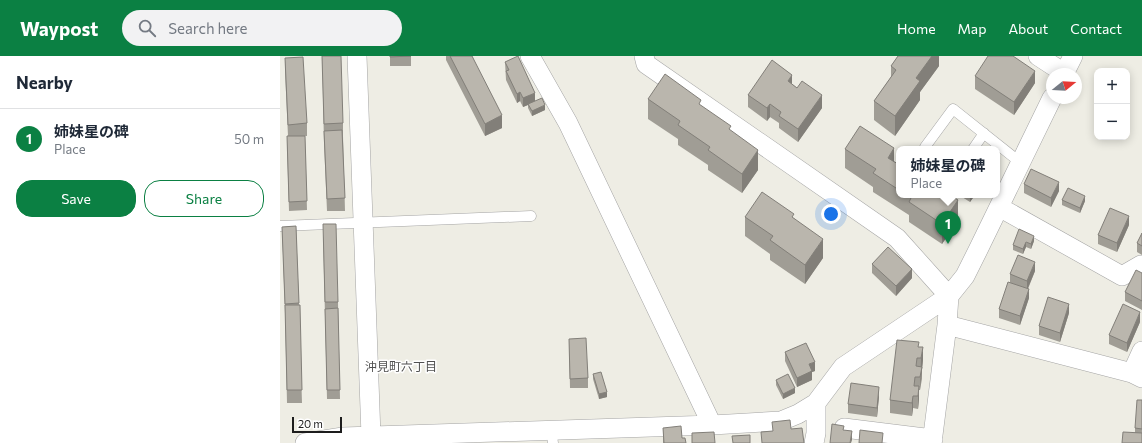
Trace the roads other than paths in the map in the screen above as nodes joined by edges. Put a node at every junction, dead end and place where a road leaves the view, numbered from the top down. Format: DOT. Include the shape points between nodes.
graph roads {
  1 [pos="357,56"];
  2 [pos="530,56"];
  3 [pos="644,56"];
  4 [pos="1038,56"];
  5 [pos="1073,56"];
  6 [pos="1055,68"];
  7 [pos="1067,68"];
  8 [pos="1049,104"];
  9 [pos="984,134"];
  10 [pos="926,146"];
  11 [pos="975,146"];
  12 [pos="999,146"];
  13 [pos="1000,147"];
  14 [pos="1021,163"];
  15 [pos="999,207"];
  16 [pos="531,216"];
  17 [pos="363,222"];
  18 [pos="280,226"];
  19 [pos="1142,265"];
  20 [pos="949,296"];
  21 [pos="947,325"];
  22 [pos="1142,351"];
  23 [pos="1137,375"];
  24 [pos="816,403"];
  25 [pos="712,425"];
  26 [pos="844,428"];
  27 [pos="371,436"];
  28 [pos="552,437"];
  29 [pos="933,441"];
  30 [pos="305,443"];
  31 [pos="814,443"];
  1 -- 17 [label="street"];
  2 -- 25 [label="street" via="568,123"];
  3 -- 20 [label="street" via="646,64 897,238"];
  4 -- 6 [label="street"];
  5 -- 7 [label="street"];
  8 -- 14 [label="street"];
  9 -- 10 [label="lane" via="953,109"];
  9 -- 11 [label="lane"];
  9 -- 12 [label="lane"];
  13 -- 14 [label="lane"];
  14 -- 15 [label="street"];
  15 -- 19 [label="street" via="1122,276"];
  15 -- 20 [label="street" via="965,276"];
  16 -- 17 [label="lane"];
  17 -- 18 [label="lane"];
  17 -- 27 [label="street"];
  20 -- 21 [label="street"];
  20 -- 24 [label="street" via="843,367"];
  21 -- 23 [label="street"];
  21 -- 29 [label="street"];
  22 -- 23 [label="street"];
  24 -- 25 [label="street" via="781,421"];
  24 -- 31 [label="street"];
  25 -- 28 [label="street"];
  26 -- 29 [label="street"];
  27 -- 28 [label="street"];
  27 -- 30 [label="street"];
}
